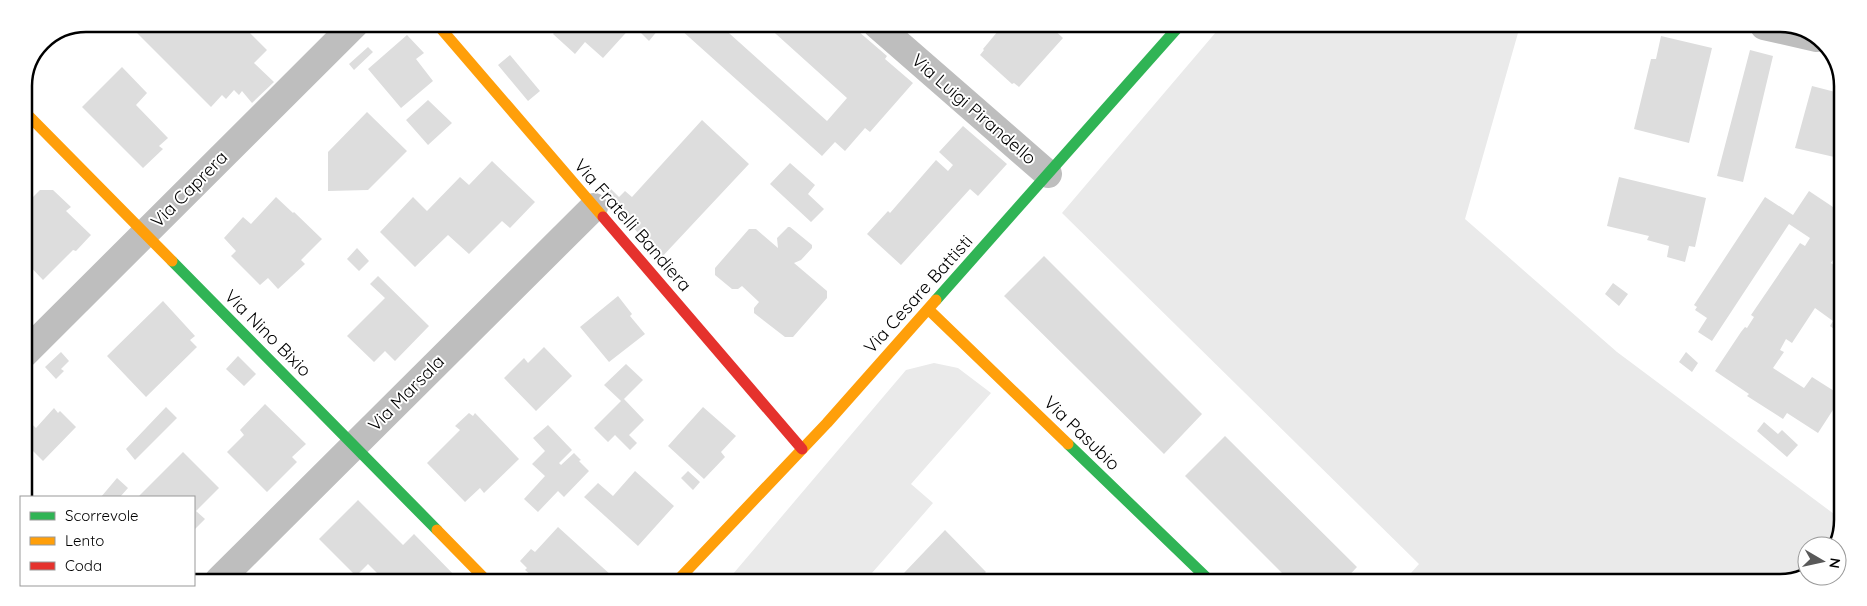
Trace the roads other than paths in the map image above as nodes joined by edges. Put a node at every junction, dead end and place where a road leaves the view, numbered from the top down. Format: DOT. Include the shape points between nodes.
graph roads {
  1 [pos="346,32"];
  2 [pos="443,32"];
  3 [pos="885,32"];
  4 [pos="1174,32"];
  5 [pos="32,119"];
  6 [pos="1048,174"];
  7 [pos="594,207"];
  8 [pos="144,233"];
  9 [pos="928,309"];
  10 [pos="33,345"];
  11 [pos="354,446"];
  12 [pos="802,449"];
  13 [pos="225,574"];
  14 [pos="480,574"];
  15 [pos="685,574"];
  16 [pos="1203,574"];
  1 -- 8 [label="street, Via Caprera"];
  2 -- 7 [label="street, Via Fratelli Bandiera"];
  3 -- 6 [label="street, Via Luigi Pirandello"];
  4 -- 6 [label="street, Via Cesare Battisti"];
  5 -- 8 [label="street, Via Nino Bixio"];
  6 -- 9 [label="street, Via Cesare Battisti"];
  7 -- 11 [label="street, Via Marsala"];
  7 -- 12 [label="street, Via Fratelli Bandiera"];
  8 -- 10 [label="street, Via Caprera"];
  8 -- 11 [label="street, Via Nino Bixio"];
  9 -- 12 [label="street, Via Cesare Battisti"];
  9 -- 16 [label="street, Via Pasubio"];
  11 -- 13 [label="street, Via Marsala"];
  11 -- 14 [label="street, Via Nino Bixio"];
  12 -- 15 [label="street, Via Cesare Battisti"];
}
